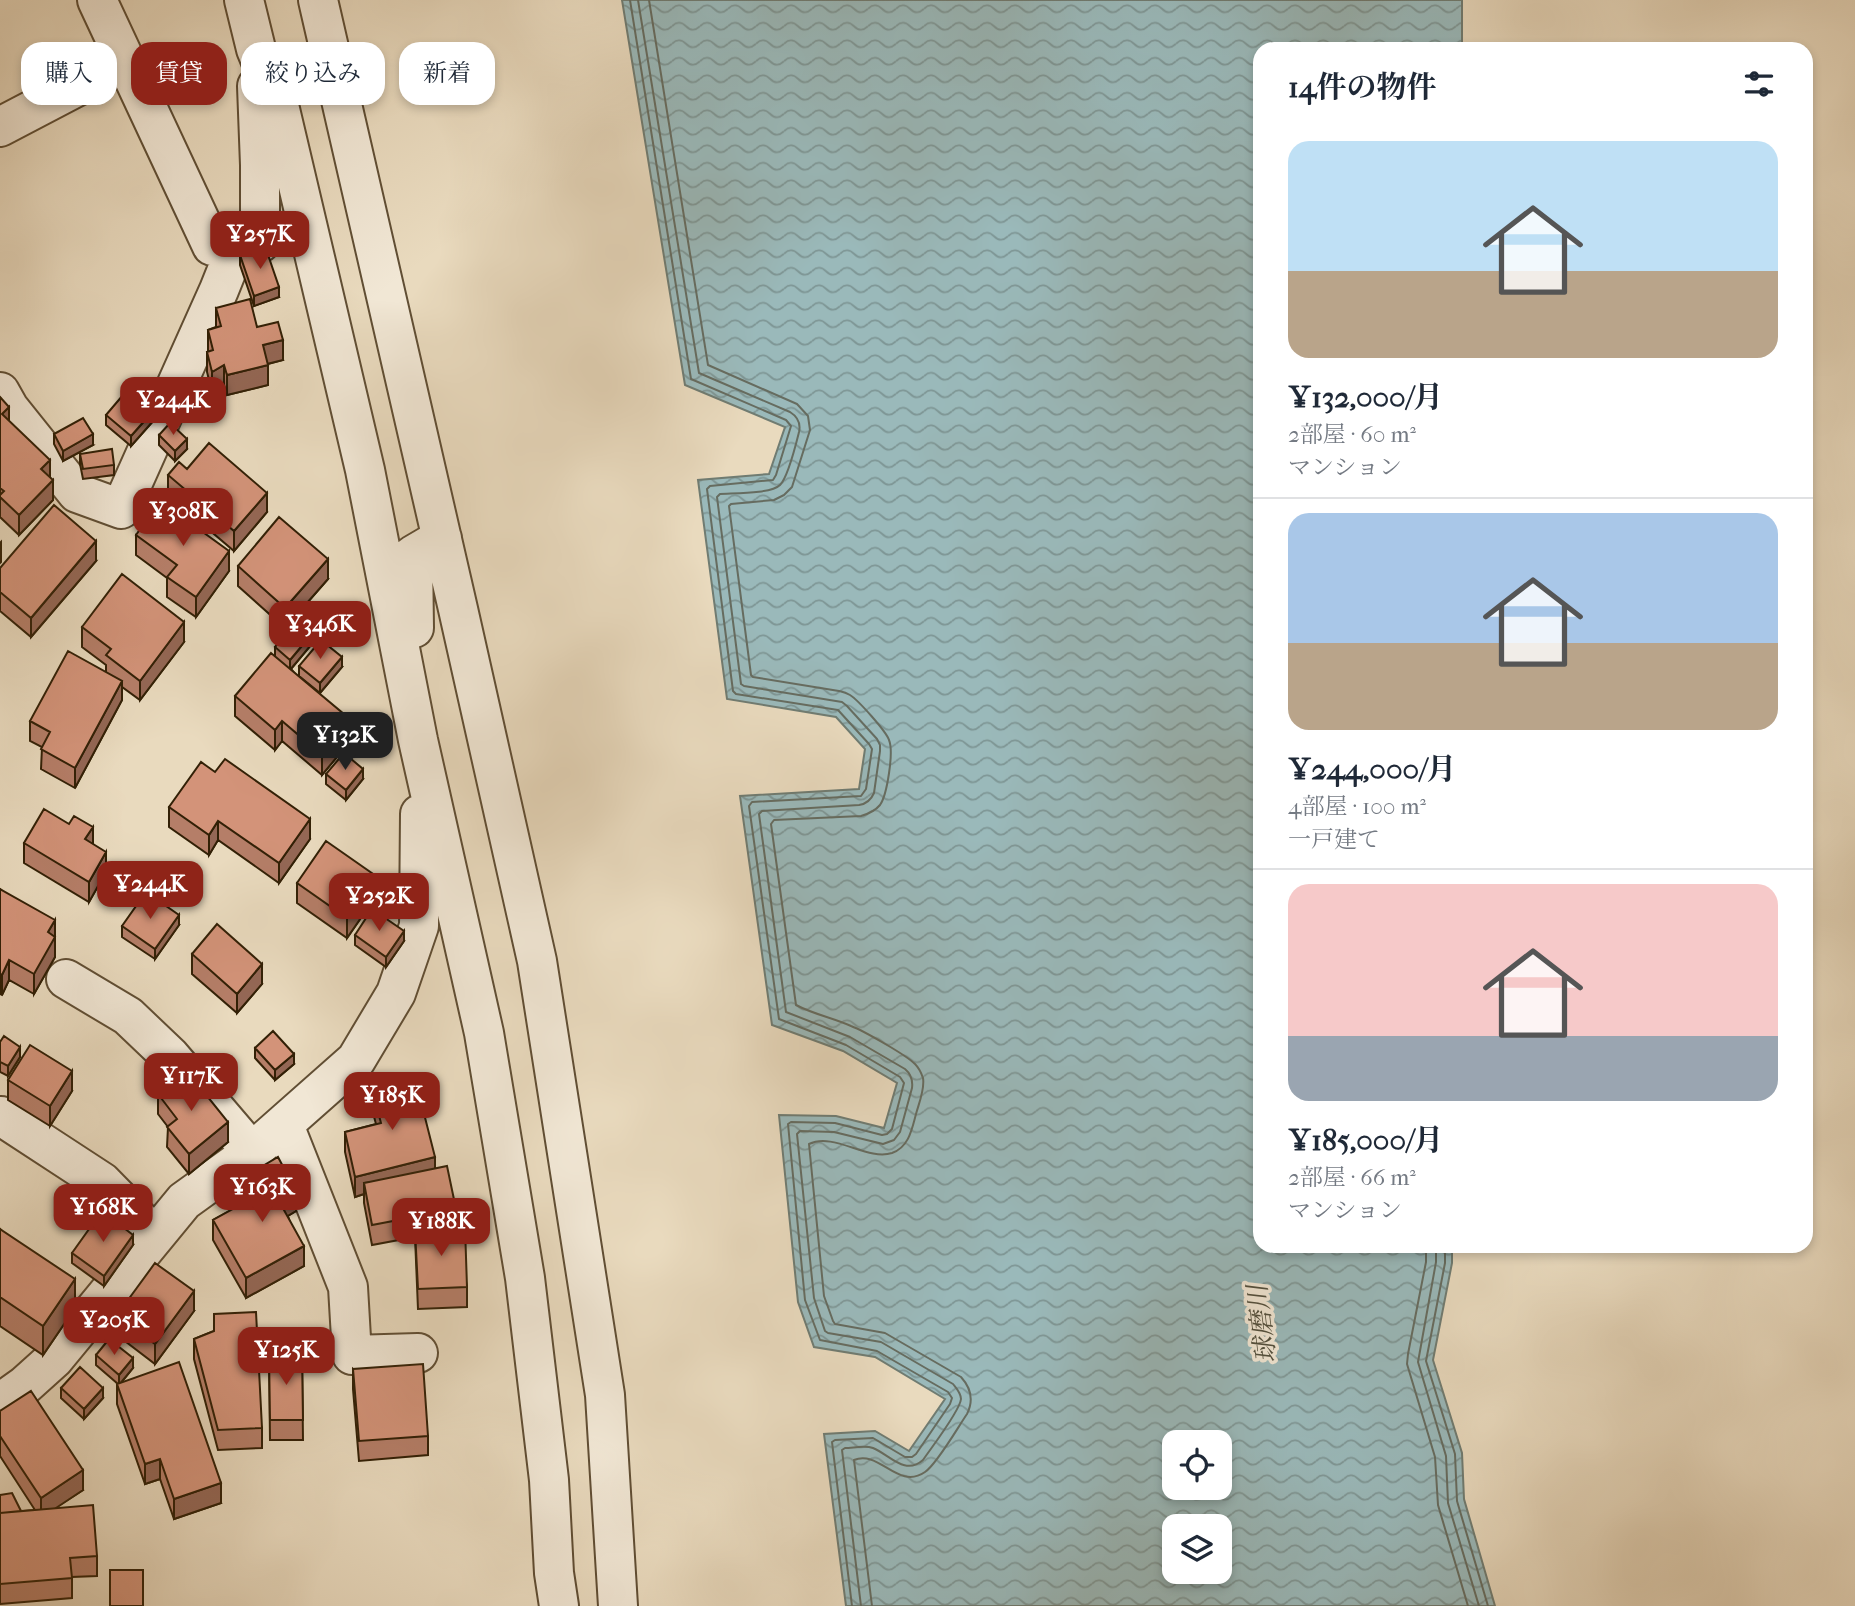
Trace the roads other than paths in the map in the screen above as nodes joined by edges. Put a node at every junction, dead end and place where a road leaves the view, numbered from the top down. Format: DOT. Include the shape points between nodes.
graph roads {
  1 [pos="97,0"];
  2 [pos="244,0"];
  3 [pos="252,0"];
  4 [pos="318,0"];
  5 [pos="254,42"];
  6 [pos="255,42"];
  7 [pos="126,61"];
  8 [pos="258,105"];
  9 [pos="279,105"];
  10 [pos="0,127"];
  11 [pos="237,245"];
  12 [pos="0,392"];
  13 [pos="442,538"];
  14 [pos="418,740"];
  15 [pos="66,979"];
  16 [pos="1,1116"];
  17 [pos="284,1125"];
  18 [pos="253,1152"];
  19 [pos="155,1236"];
  20 [pos="418,1353"];
  21 [pos="0,1403"];
  22 [pos="559,1606"];
  23 [pos="618,1606"];
  1 -- 7 [label="street"];
  2 -- 5 [label="street"];
  3 -- 6 [label="street"];
  4 -- 13 [label="street"];
  7 -- 10 [label="street"];
  7 -- 11 [label="street" via="212,246"];
  8 -- 11 [label="street" via="260,243"];
  9 -- 14 [label="street" via="365,470"];
  11 -- 12 [label="street" via="121,509 77,493"];
  13 -- 14 [label="street" via="413,555"];
  13 -- 23 [label="street" via="537,961 606,1395"];
  14 -- 17 [label="street" via="419,926 396,993 356,1060"];
  14 -- 22 [label="street" via="484,1033 525,1278"];
  15 -- 18 [label="street" via="128,1016 170,1056"];
  16 -- 19 [label="street" via="102,1182"];
  17 -- 18 [label="street"];
  17 -- 20 [label="street" via="348,1287 352,1355"];
  18 -- 19 [label="street" via="184,1201"];
  19 -- 21 [label="street" via="54,1359"];
}
